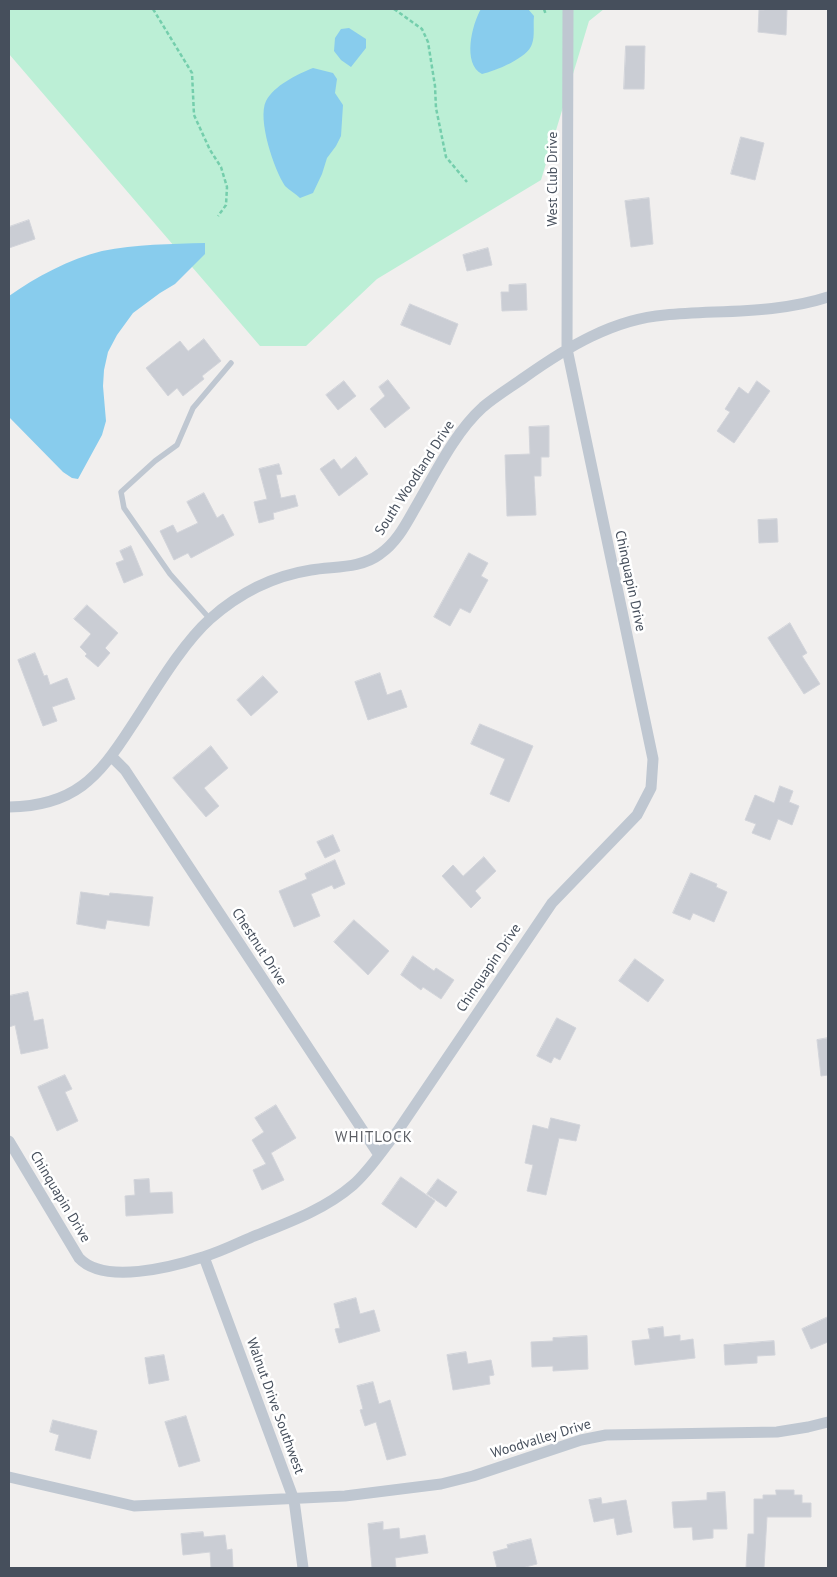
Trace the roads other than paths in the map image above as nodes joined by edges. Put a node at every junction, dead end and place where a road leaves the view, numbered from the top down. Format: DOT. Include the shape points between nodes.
graph roads {
  1 [pos="568,9"];
  2 [pos="828,297"];
  3 [pos="567,349"];
  4 [pos="231,363"];
  5 [pos="210,620"];
  6 [pos="112,757"];
  7 [pos="9,807"];
  8 [pos="9,1141"];
  9 [pos="379,1155"];
  10 [pos="204,1257"];
  11 [pos="828,1422"];
  12 [pos="9,1477"];
  13 [pos="294,1500"];
  14 [pos="303,1568"];
  1 -- 3 [label="street, West Club Drive"];
  2 -- 3 [label="street, South Woodland Drive" via="792,307 661,315 614,327"];
  3 -- 5 [label="street, South Woodland Drive" via="500,394 474,416 397,538 381,554 363,563 297,573 262,584"];
  3 -- 9 [label="street, Chinquapin Drive" via="653,759 651,788 637,815 552,903"];
  4 -- 5 [label="lane" via="193,408 177,446 121,492 124,508 165,566"];
  5 -- 6 [label="street, South Woodland Drive" via="185,648"];
  6 -- 7 [label="street, South Woodland Drive" via="89,782 63,796 35,805"];
  6 -- 9 [label="street, Chestnut Drive" via="125,770"];
  8 -- 10 [label="street, Chinquapin Drive" via="72,1248 88,1266 110,1272 155,1269"];
  9 -- 10 [label="street, Chinquapin Drive" via="354,1184 328,1203 282,1226"];
  10 -- 13 [label="street, Walnut Drive Southwest"];
  11 -- 13 [label="street, Woodvalley Drive" via="777,1432 606,1435 441,1484"];
  12 -- 13 [label="street, Woodvalley Drive" via="134,1506"];
  13 -- 14 [label="street, Walnut Drive Southwest"];
}
